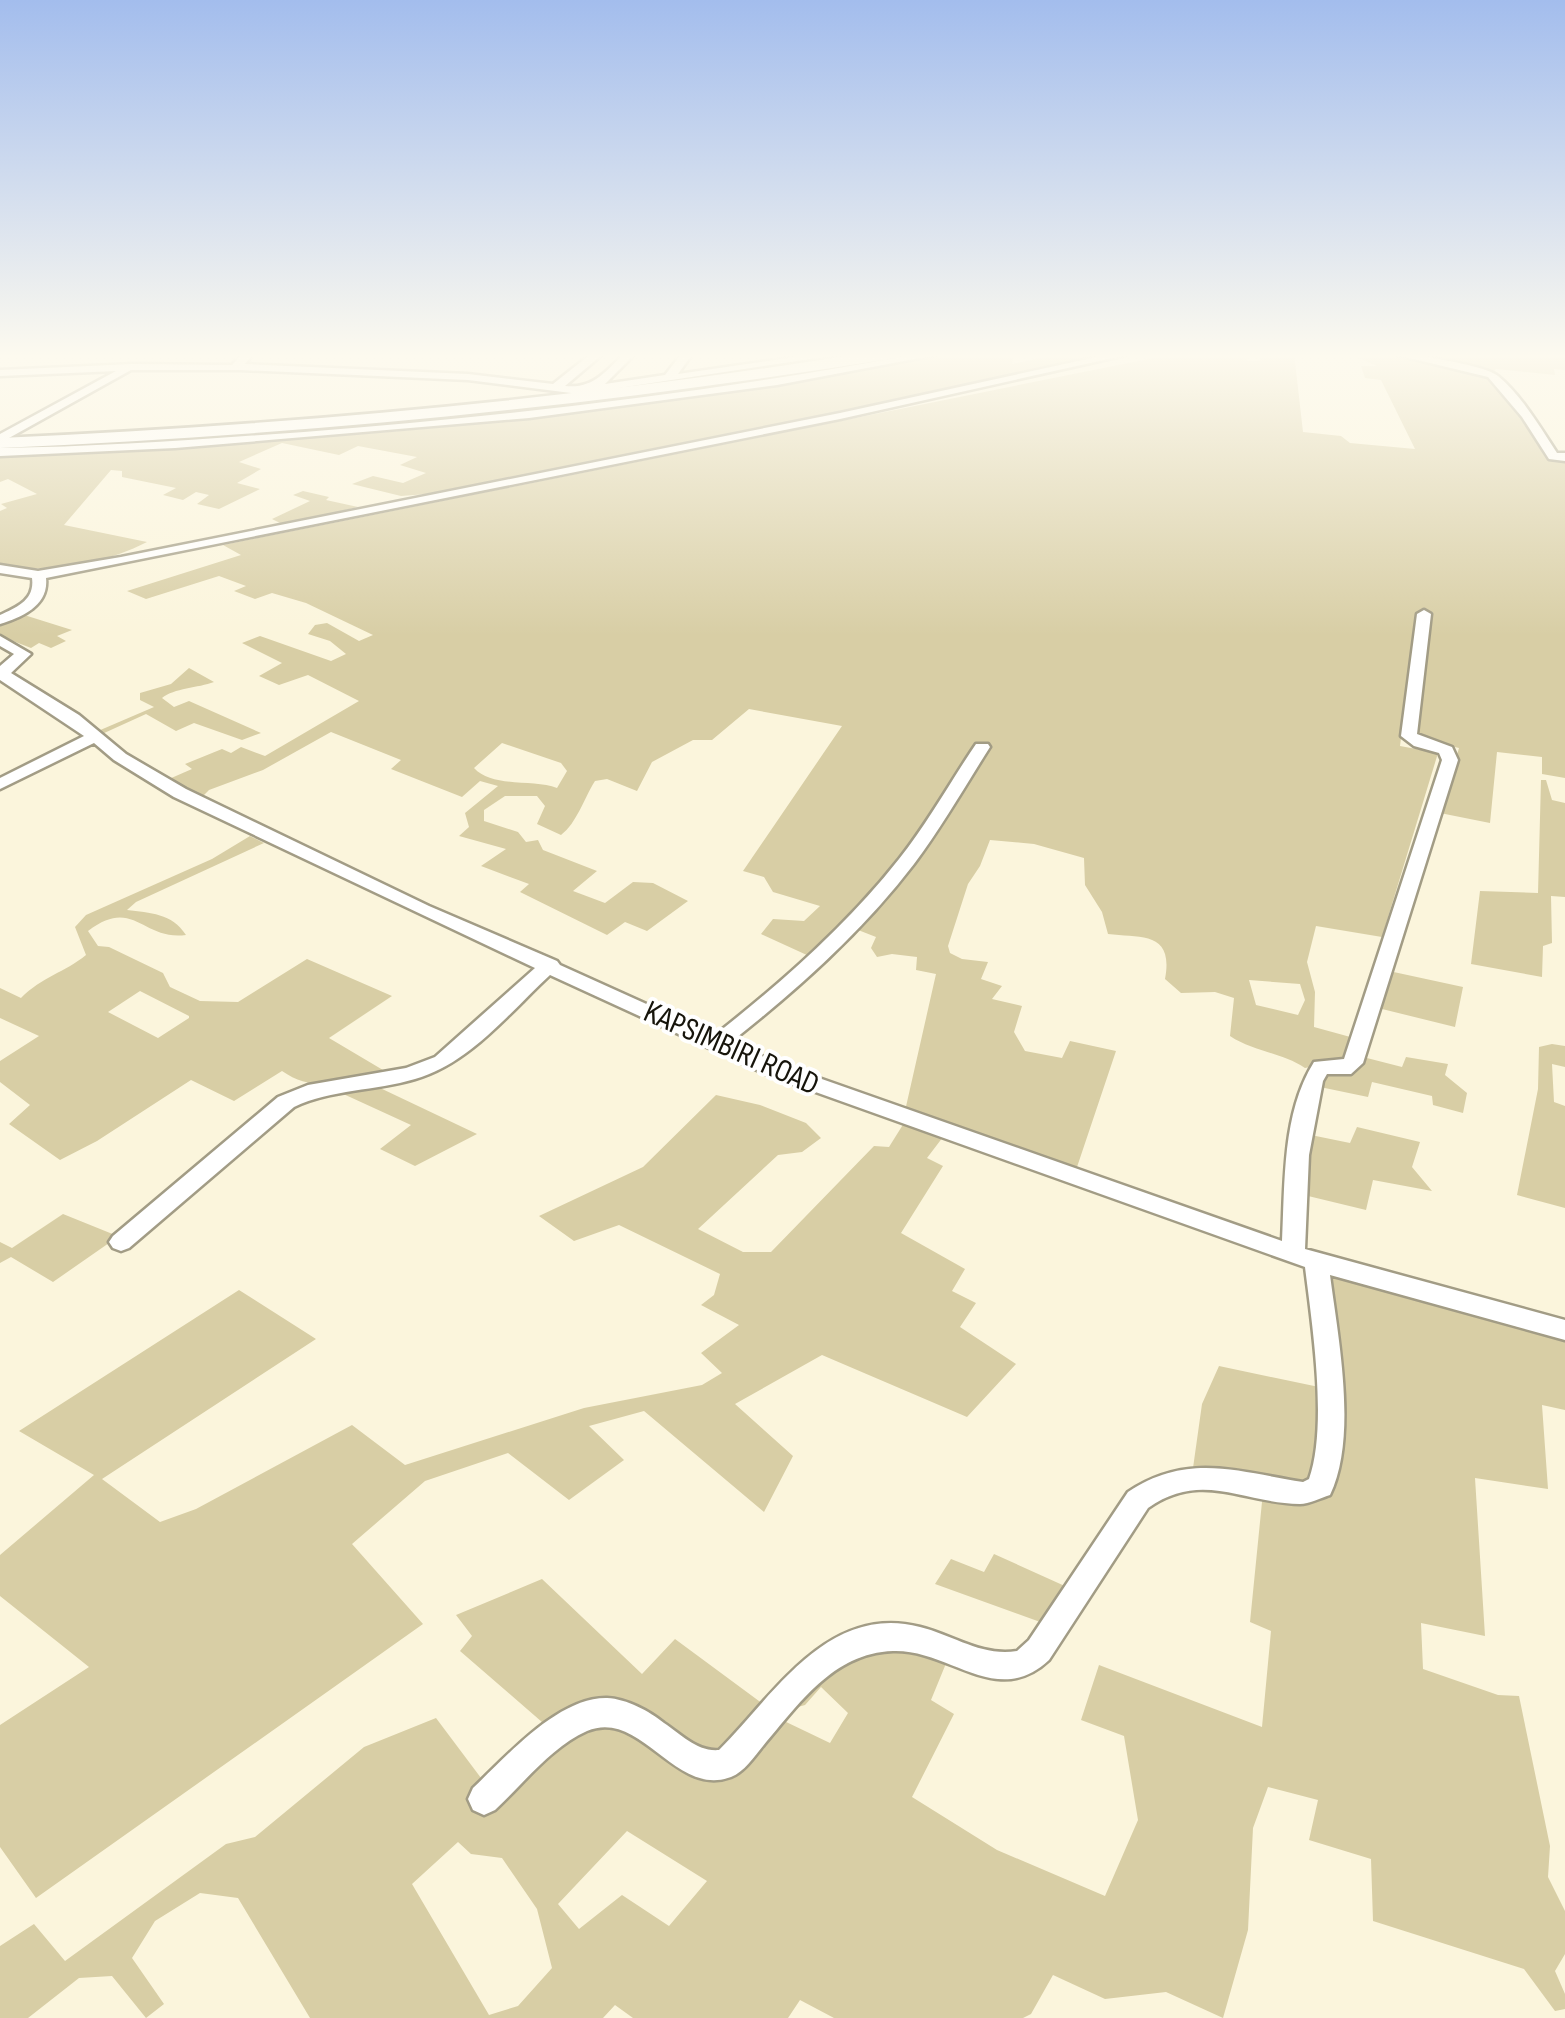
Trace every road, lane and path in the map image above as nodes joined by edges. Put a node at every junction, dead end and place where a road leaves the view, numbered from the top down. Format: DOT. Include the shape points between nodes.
graph roads {
  1 [pos="71,447"];
  2 [pos="685,447"];
  3 [pos="0,452"];
  4 [pos="0,569"];
  5 [pos="38,575"];
  6 [pos="1424,614"];
  7 [pos="0,620"];
  8 [pos="0,640"];
  9 [pos="96,736"];
  10 [pos="982,747"];
  11 [pos="0,784"];
  12 [pos="550,965"];
  13 [pos="717,1043"];
  14 [pos="122,1242"];
  15 [pos="1305,1257"];
  16 [pos="1565,1330"];
  17 [pos="484,1798"];
  1 -- 3 [label="street"];
  2 -- 5 [label="street"];
  4 -- 5 [label="street"];
  5 -- 7 [label="street" via="35,601"];
  6 -- 15 [label="street" via="1409,736 1446,750 1450,760 1353,1063 1321,1066 1314,1076 1299,1138"];
  8 -- 9 [label="street, KAPSIMBIRI ROAD" via="24,654 4,675"];
  9 -- 11 [label="street"];
  9 -- 12 [label="street, KAPSIMBIRI ROAD" via="180,794"];
  10 -- 13 [label="street" via="930,830 864,910"];
  12 -- 13 [label="street, KAPSIMBIRI ROAD"];
  12 -- 14 [label="street" via="442,1062 286,1102"];
  13 -- 15 [label="street, KAPSIMBIRI ROAD" via="775,1070"];
  15 -- 16 [label="street, KAPSIMBIRI ROAD"];
  15 -- 17 [label="street" via="1328,1349 1327,1463 1320,1486 1304,1492 1198,1478 1146,1492 1039,1650 1018,1665 992,1664 908,1638 858,1642 821,1661 726,1764 704,1766 627,1715 600,1712 565,1728"];
}
